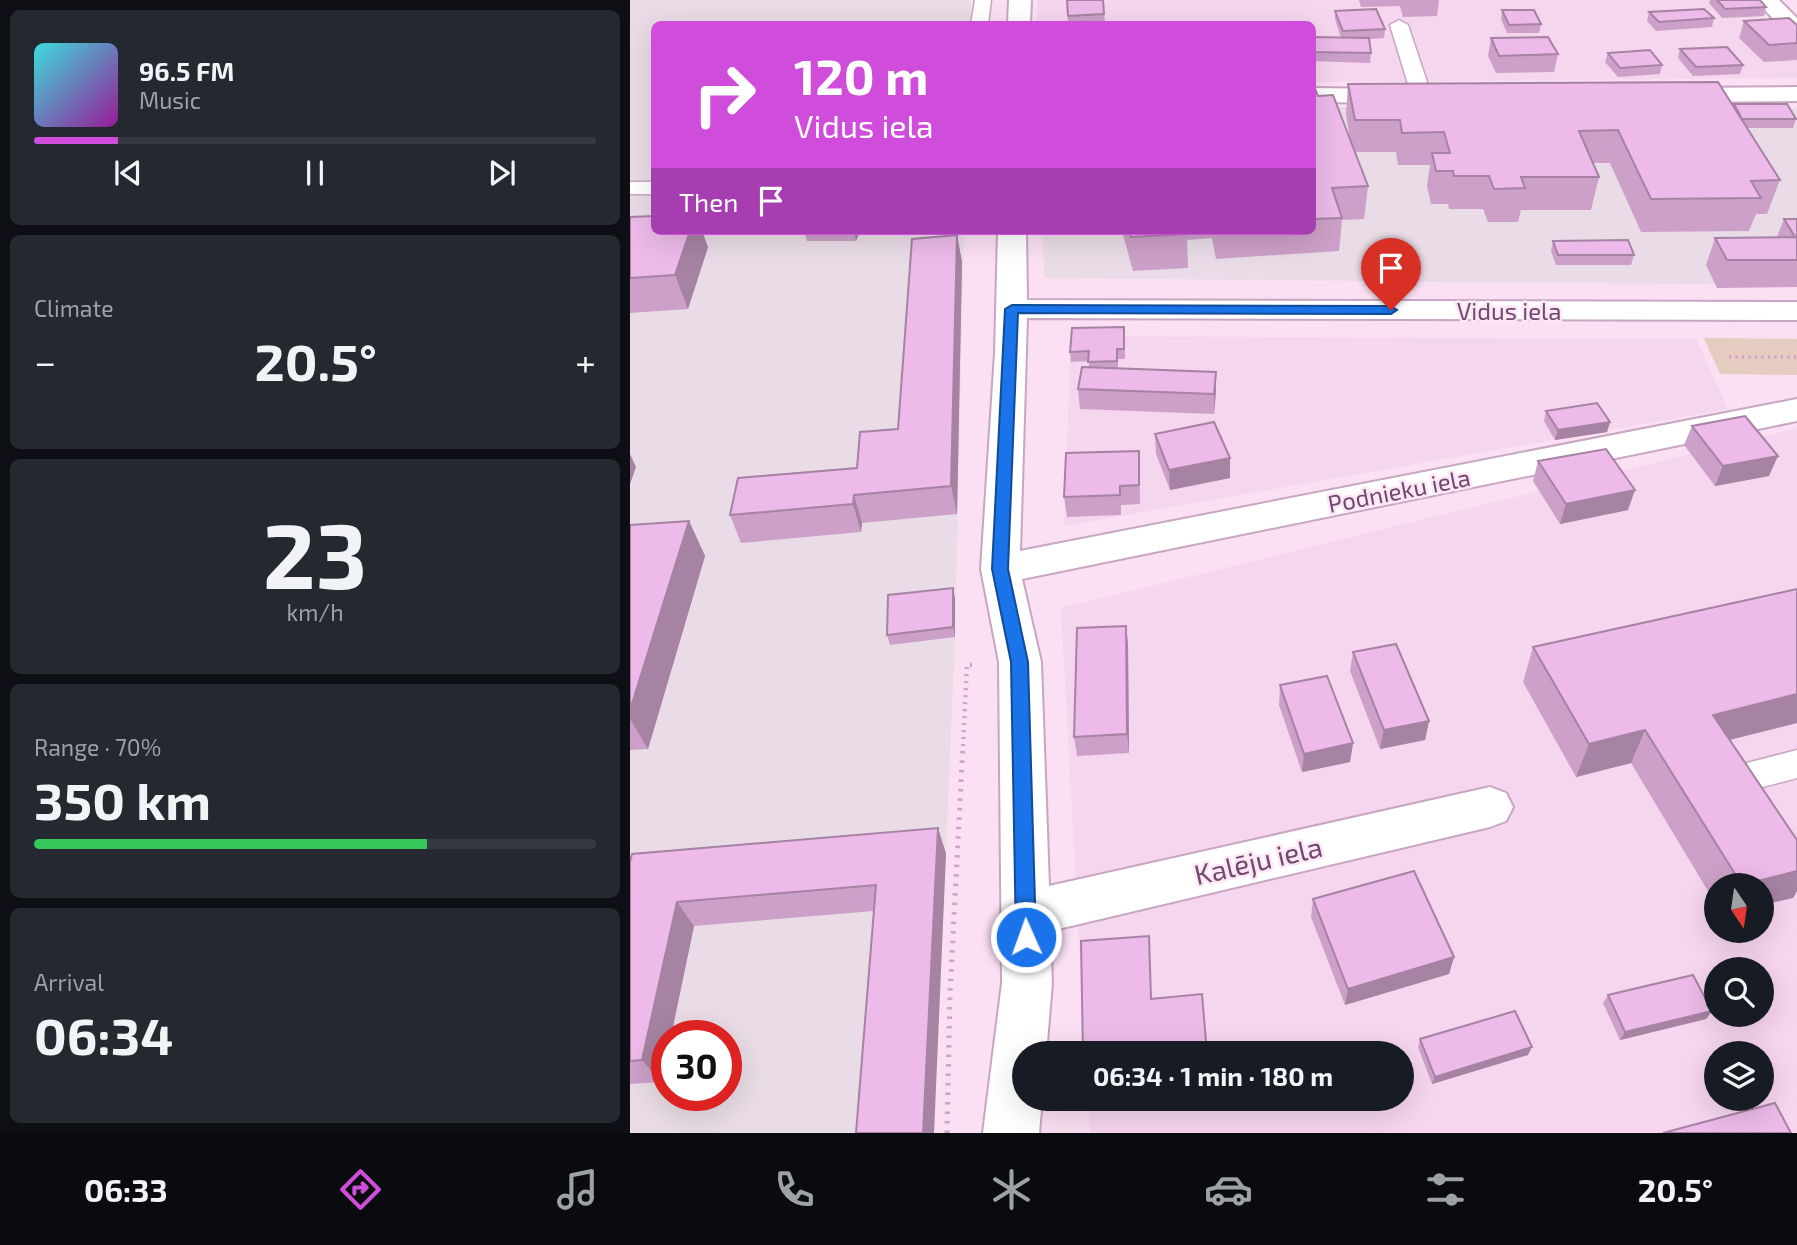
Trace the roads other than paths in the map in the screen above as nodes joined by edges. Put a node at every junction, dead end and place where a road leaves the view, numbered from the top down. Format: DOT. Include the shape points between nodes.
graph roads {
  1 [pos="983,0"];
  2 [pos="1020,0"];
  3 [pos="1766,0"];
  4 [pos="980,21"];
  5 [pos="1019,21"];
  6 [pos="1399,25"];
  7 [pos="1797,30"];
  8 [pos="1797,94"];
  9 [pos="1316,95"];
  10 [pos="1658,95"];
  11 [pos="1422,97"];
  12 [pos="1449,97"];
  13 [pos="630,188"];
  14 [pos="651,188"];
  15 [pos="1012,235"];
  16 [pos="1012,309"];
  17 [pos="1797,311"];
  18 [pos="1797,410"];
  19 [pos="1000,569"];
  20 [pos="1797,764"];
  21 [pos="1751,775"];
  22 [pos="1490,807"];
  23 [pos="1026,914"];
  24 [pos="1011,1133"];
  1 -- 4 [label="lane"];
  2 -- 5 [label="street"];
  3 -- 7 [label="street"];
  6 -- 11 [label="lane"];
  8 -- 10 [label="street"];
  9 -- 11 [label="street"];
  11 -- 12 [label="street"];
  13 -- 14 [label="lane"];
  15 -- 16 [label="street"];
  16 -- 17 [label="street, Vidus iela"];
  16 -- 19 [label="street"];
  18 -- 19 [label="street, Podnieku iela"];
  19 -- 23 [label="street" via="1020,662"];
  20 -- 21 [label="lane"];
  22 -- 23 [label="street, Kalēju iela"];
  23 -- 24 [label="street" via="1027,984"];
}
